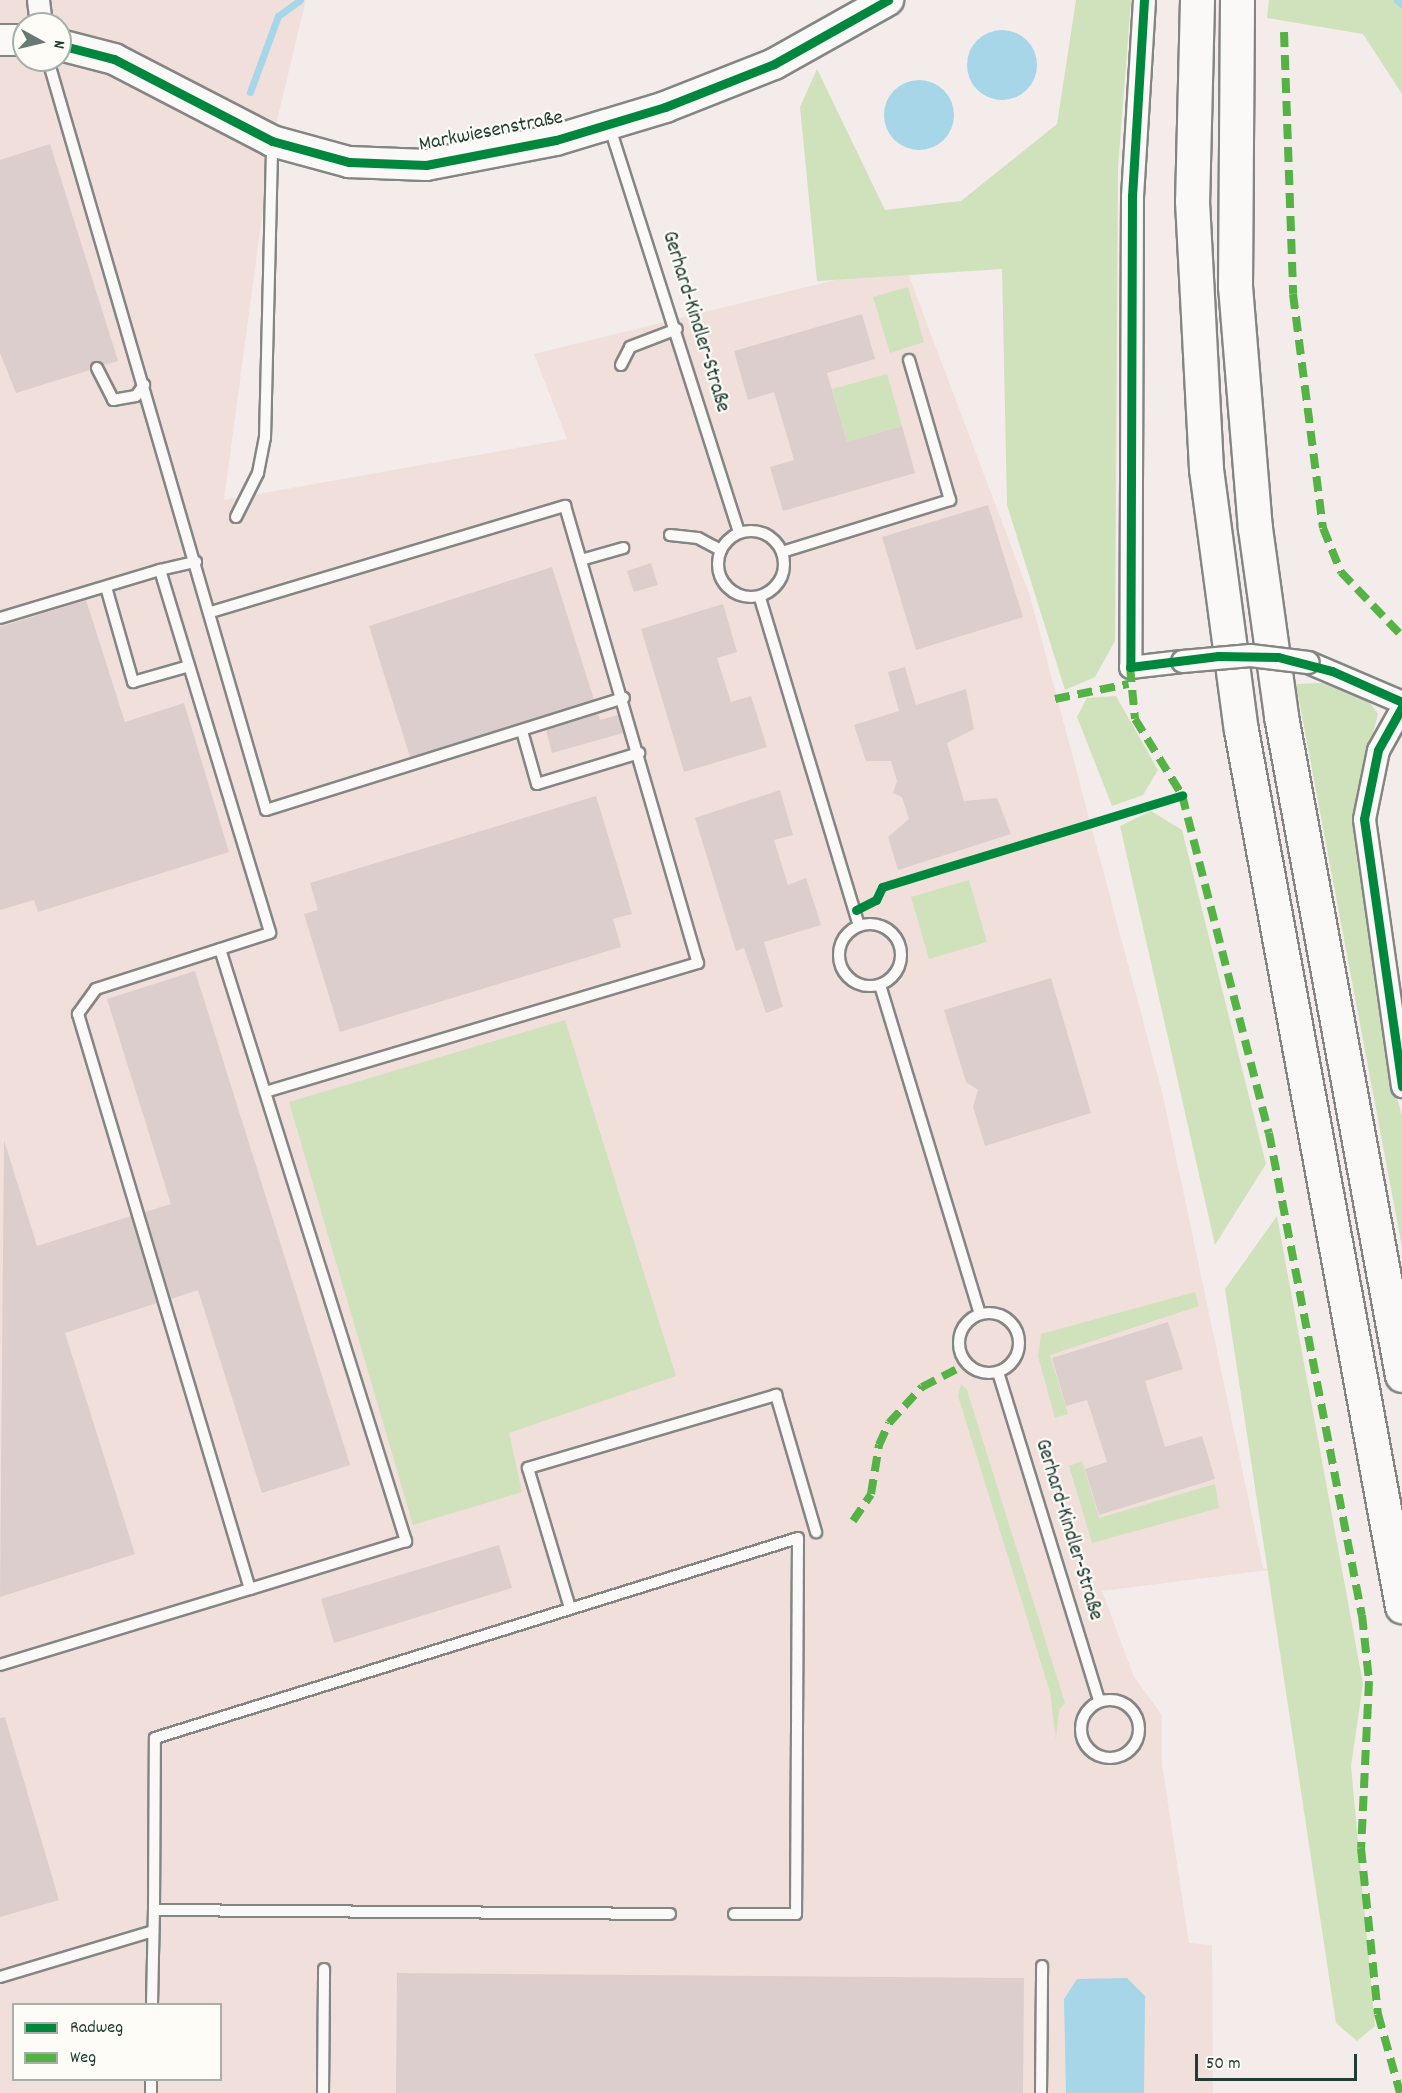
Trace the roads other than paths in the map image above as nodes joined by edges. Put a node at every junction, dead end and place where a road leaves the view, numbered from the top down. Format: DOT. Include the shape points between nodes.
graph roads {
  1 [pos="888,0"];
  2 [pos="1144,0"];
  3 [pos="1197,0"];
  4 [pos="1237,0"];
  5 [pos="72,48"];
  6 [pos="52,72"];
  7 [pos="609,125"];
  8 [pos="272,141"];
  9 [pos="677,329"];
  10 [pos="909,360"];
  11 [pos="621,365"];
  12 [pos="97,368"];
  13 [pos="144,385"];
  14 [pos="236,517"];
  15 [pos="739,533"];
  16 [pos="670,535"];
  17 [pos="623,548"];
  18 [pos="721,550"];
  19 [pos="782,552"];
  20 [pos="581,560"];
  21 [pos="196,562"];
  22 [pos="160,570"];
  23 [pos="106,587"];
  24 [pos="760,597"];
  25 [pos="210,612"];
  26 [pos="0,618"];
  27 [pos="189,666"];
  28 [pos="624,698"];
  29 [pos="1402,702"];
  30 [pos="1402,707"];
  31 [pos="522,731"];
  32 [pos="639,753"];
  33 [pos="859,925"];
  34 [pos="220,949"];
  35 [pos="880,986"];
  36 [pos="1402,1086"];
  37 [pos="266,1092"];
  38 [pos="980,1314"];
  39 [pos="998,1372"];
  40 [pos="1402,1376"];
  41 [pos="816,1532"];
  42 [pos="250,1589"];
  43 [pos="1402,1606"];
  44 [pos="570,1608"];
  45 [pos="0,1665"];
  46 [pos="1099,1701"];
  47 [pos="154,1910"];
  48 [pos="670,1914"];
  49 [pos="734,1914"];
  50 [pos="153,1931"];
  51 [pos="1042,1966"];
  52 [pos="324,1969"];
  53 [pos="0,1977"];
  54 [pos="152,2003"];
  55 [pos="323,2093"];
  56 [pos="1041,2093"];
  1 -- 7 [label="street, Markwiesenstraße" via="774,64"];
  2 -- 29 [label="street, bridge" via="1132,196 1130,667 1250,655 1308,662"];
  3 -- 43 [label="highway" via="1194,292 1212,514 1241,730"];
  4 -- 40 [label="highway" via="1235,286 1255,528 1281,716"];
  5 -- 8 [label="street, Markwiesenstraße" via="114,59"];
  6 -- 13 [label="lane"];
  7 -- 8 [label="street, Markwiesenstraße" via="426,165 349,162"];
  7 -- 9 [label="lane, Gerhard-Kindler-Straße"];
  8 -- 14 [label="lane" via="265,438 258,473"];
  9 -- 11 [label="lane" via="630,347"];
  9 -- 15 [label="lane, Gerhard-Kindler-Straße"];
  10 -- 19 [label="lane" via="950,500"];
  12 -- 13 [label="lane" via="113,400 136,396"];
  13 -- 21 [label="lane"];
  15 -- 18 [label="lane"];
  15 -- 19 [label="lane" via="764,534"];
  16 -- 18 [label="lane" via="698,538"];
  17 -- 20 [label="lane"];
  18 -- 24 [label="lane" via="717,564 729,590"];
  19 -- 24 [label="lane" via="784,571 774,588"];
  20 -- 25 [label="lane" via="565,506"];
  20 -- 28 [label="lane"];
  21 -- 22 [label="lane"];
  21 -- 25 [label="lane"];
  22 -- 23 [label="lane"];
  22 -- 27 [label="lane"];
  23 -- 26 [label="lane"];
  23 -- 27 [label="lane" via="134,681"];
  24 -- 33 [label="lane"];
  25 -- 31 [label="lane" via="266,810"];
  27 -- 34 [label="lane" via="270,933"];
  28 -- 31 [label="lane"];
  28 -- 32 [label="lane"];
  30 -- 36 [label="street" via="1378,750 1364,819"];
  31 -- 32 [label="lane" via="537,784"];
  32 -- 37 [label="lane" via="698,963"];
  33 -- 35 [label="lane" via="844,936 839,960 852,980"];
  33 -- 35 [label="lane" via="888,929 901,950 896,973"];
  34 -- 37 [label="lane"];
  34 -- 42 [label="lane" via="96,989 78,1014"];
  35 -- 38 [label="lane"];
  37 -- 42 [label="lane" via="406,1541"];
  38 -- 39 [label="lane" via="962,1332 961,1352 973,1368"];
  38 -- 39 [label="lane" via="1001,1315 1018,1334 1014,1359"];
  39 -- 46 [label="lane, Gerhard-Kindler-Straße"];
  41 -- 44 [label="lane" via="776,1395 528,1468"];
  42 -- 45 [label="lane"];
  44 -- 47 [label="lane" via="155,1738"];
  44 -- 49 [label="lane" via="798,1538 796,1914"];
  46 -- 46 [label="lane" via="1088,1709 1081,1736 1088,1749 1113,1759 1131,1748 1140,1729 1127,1704"];
  47 -- 48 [label="lane"];
  47 -- 50 [label="lane"];
  50 -- 53 [label="lane"];
  50 -- 54 [label="lane"];
  51 -- 56 [label="lane"];
  52 -- 55 [label="lane"];
}
